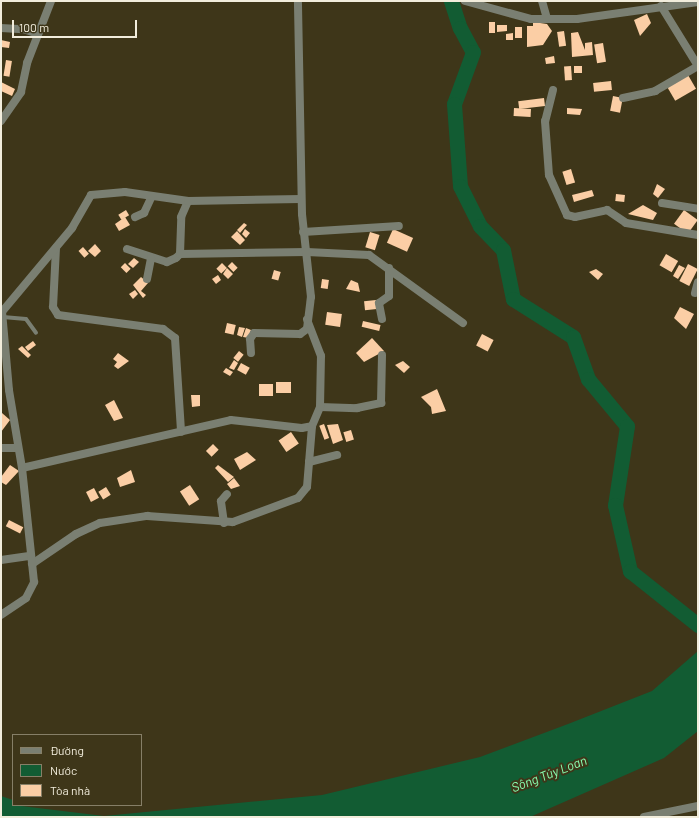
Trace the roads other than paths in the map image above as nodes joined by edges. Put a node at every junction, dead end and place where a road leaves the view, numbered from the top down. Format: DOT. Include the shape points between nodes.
graph roads {
  1 [pos="51,1"];
  2 [pos="298,1"];
  3 [pos="465,1"];
  4 [pos="542,1"];
  5 [pos="698,2"];
  6 [pos="661,6"];
  7 [pos="547,18"];
  8 [pos="1,28"];
  9 [pos="38,34"];
  10 [pos="698,66"];
  11 [pos="553,90"];
  12 [pos="623,98"];
  13 [pos="1,121"];
  14 [pos="151,198"];
  15 [pos="301,199"];
  16 [pos="188,201"];
  17 [pos="662,203"];
  18 [pos="698,209"];
  19 [pos="135,217"];
  20 [pos="399,226"];
  21 [pos="303,232"];
  22 [pos="698,235"];
  23 [pos="56,248"];
  24 [pos="127,249"];
  25 [pos="307,252"];
  26 [pos="180,254"];
  27 [pos="151,258"];
  28 [pos="389,268"];
  29 [pos="147,279"];
  30 [pos="698,282"];
  31 [pos="695,293"];
  32 [pos="2,314"];
  33 [pos="382,319"];
  34 [pos="307,320"];
  35 [pos="463,323"];
  36 [pos="36,333"];
  37 [pos="251,353"];
  38 [pos="382,355"];
  39 [pos="320,407"];
  40 [pos="312,426"];
  41 [pos="181,432"];
  42 [pos="1,448"];
  43 [pos="16,448"];
  44 [pos="337,455"];
  45 [pos="309,462"];
  46 [pos="22,468"];
  47 [pos="227,494"];
  48 [pos="224,523"];
  49 [pos="1,560"];
  50 [pos="31,560"];
  51 [pos="1,615"];
  52 [pos="698,806"];
  53 [pos="644,817"];
  1 -- 9 [label="street"];
  2 -- 15 [label="street"];
  3 -- 7 [label="street" via="531,19"];
  4 -- 7 [label="street"];
  5 -- 6 [label="street"];
  6 -- 7 [label="street" via="577,19"];
  6 -- 10 [label="street"];
  8 -- 9 [label="street" via="23,29"];
  9 -- 13 [label="street" via="21,80 22,92"];
  10 -- 12 [label="street" via="655,91"];
  11 -- 22 [label="street" via="545,121 549,175 567,215 575,217 607,210 626,223"];
  14 -- 16 [label="street"];
  14 -- 19 [label="street" via="144,213"];
  14 -- 23 [label="street" via="125,192 91,195 72,228"];
  15 -- 16 [label="street"];
  15 -- 21 [label="street"];
  16 -- 26 [label="street" via="181,217"];
  17 -- 18 [label="street"];
  20 -- 21 [label="street"];
  21 -- 25 [label="street"];
  23 -- 32 [label="street"];
  23 -- 41 [label="street" via="53,307 58,315 163,329 175,338"];
  24 -- 27 [label="street"];
  25 -- 26 [label="street"];
  25 -- 28 [label="street" via="369,255"];
  25 -- 34 [label="street" via="311,297"];
  26 -- 27 [label="street" via="172,261"];
  27 -- 29 [label="street"];
  28 -- 33 [label="street" via="389,296 379,303"];
  28 -- 35 [label="street"];
  30 -- 31 [label="street"];
  32 -- 36 [label="lane" via="26,318"];
  32 -- 43 [label="street"];
  34 -- 37 [label="street" via="307,330 300,334 254,333 250,339"];
  34 -- 39 [label="street" via="320,348"];
  38 -- 39 [label="street" via="381,403 357,408"];
  39 -- 40 [label="street"];
  40 -- 41 [label="street" via="302,428 231,420"];
  40 -- 45 [label="street"];
  41 -- 46 [label="street"];
  42 -- 43 [label="street"];
  43 -- 46 [label="street"];
  44 -- 45 [label="street"];
  45 -- 48 [label="street" via="307,487 303,496 241,520"];
  46 -- 50 [label="street"];
  47 -- 48 [label="street" via="221,501"];
  48 -- 50 [label="street" via="147,516 124,518 76,534"];
  49 -- 50 [label="street"];
  50 -- 51 [label="street" via="34,582 31,592"];
  52 -- 53 [label="street"];
}
